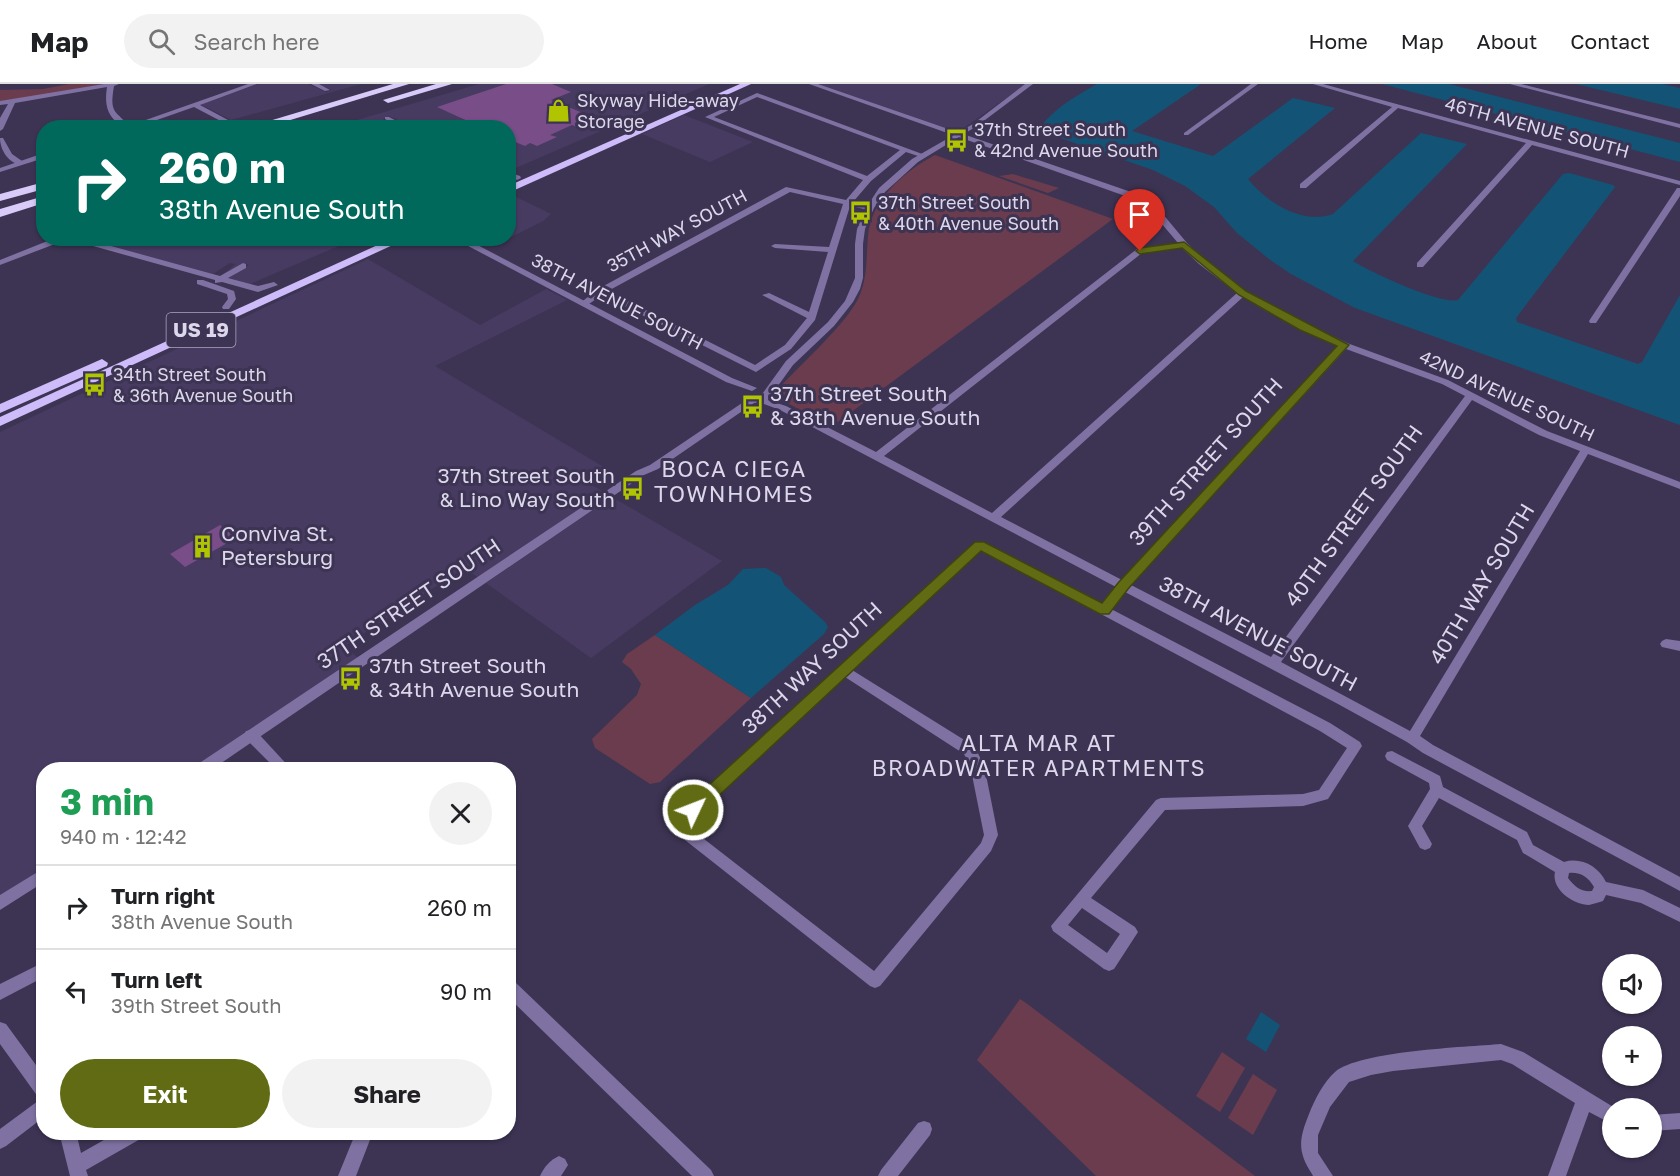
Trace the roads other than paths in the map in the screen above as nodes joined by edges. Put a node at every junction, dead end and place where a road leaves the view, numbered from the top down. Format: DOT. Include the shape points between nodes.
graph roads {
  1 [pos="254,84"];
  2 [pos="314,84"];
  3 [pos="404,84"];
  4 [pos="447,84"];
  5 [pos="729,84"];
  6 [pos="747,84"];
  7 [pos="812,84"];
  8 [pos="1030,84"];
  9 [pos="1255,84"];
  10 [pos="1316,84"];
  11 [pos="1513,84"];
  12 [pos="113,85"];
  13 [pos="327,90"];
  14 [pos="12,102"];
  15 [pos="382,102"];
  16 [pos="0,103"];
  17 [pos="194,104"];
  18 [pos="1397,106"];
  19 [pos="361,108"];
  20 [pos="387,118"];
  21 [pos="118,120"];
  22 [pos="147,120"];
  23 [pos="225,120"];
  24 [pos="278,120"];
  25 [pos="319,120"];
  26 [pos="391,120"];
  27 [pos="1680,126"];
  28 [pos="0,129"];
  29 [pos="959,134"];
  30 [pos="1186,134"];
  31 [pos="0,140"];
  32 [pos="1532,142"];
  33 [pos="601,145"];
  34 [pos="904,150"];
  35 [pos="921,155"];
  36 [pos="36,158"];
  37 [pos="19,163"];
  38 [pos="0,170"];
  39 [pos="516,176"];
  40 [pos="868,179"];
  41 [pos="1680,183"];
  42 [pos="516,186"];
  43 [pos="1303,186"];
  44 [pos="36,187"];
  45 [pos="1680,190"];
  46 [pos="0,198"];
  47 [pos="36,202"];
  48 [pos="847,204"];
  49 [pos="868,208"];
  50 [pos="0,213"];
  51 [pos="1184,245"];
  52 [pos="47,246"];
  53 [pos="51,246"];
  54 [pos="86,246"];
  55 [pos="97,246"];
  56 [pos="361,246"];
  57 [pos="386,246"];
  58 [pos="472,246"];
  59 [pos="775,246"];
  60 [pos="832,250"];
  61 [pos="346,253"];
  62 [pos="0,262"];
  63 [pos="230,265"];
  64 [pos="1420,265"];
  65 [pos="243,266"];
  66 [pos="0,269"];
  67 [pos="213,281"];
  68 [pos="274,285"];
  69 [pos="601,291"];
  70 [pos="1242,293"];
  71 [pos="252,295"];
  72 [pos="766,295"];
  73 [pos="266,301"];
  74 [pos="583,304"];
  75 [pos="226,307"];
  76 [pos="812,317"];
  77 [pos="1593,321"];
  78 [pos="173,343"];
  79 [pos="1344,345"];
  80 [pos="755,394"];
  81 [pos="1471,394"];
  82 [pos="0,409"];
  83 [pos="0,422"];
  84 [pos="1586,451"];
  85 [pos="876,457"];
  86 [pos="1680,486"];
  87 [pos="993,518"];
  88 [pos="1123,586"];
  89 [pos="1104,610"];
  90 [pos="1666,644"];
  91 [pos="1680,646"];
  92 [pos="1273,664"];
  93 [pos="843,670"];
  94 [pos="251,735"];
  95 [pos="1412,738"];
  96 [pos="1392,756"];
  97 [pos="212,762"];
  98 [pos="278,762"];
  99 [pos="1437,790"];
  100 [pos="1425,844"];
  101 [pos="1563,870"];
  102 [pos="36,879"];
  103 [pos="1680,884"];
  104 [pos="1601,887"];
  105 [pos="1081,899"];
  106 [pos="0,903"];
  107 [pos="1680,915"];
  108 [pos="36,973"];
  109 [pos="0,992"];
  110 [pos="516,994"];
  111 [pos="0,1030"];
  112 [pos="36,1080"];
  113 [pos="1585,1101"];
  114 [pos="1602,1110"];
  115 [pos="36,1112"];
  116 [pos="1680,1120"];
  117 [pos="1662,1122"];
  118 [pos="924,1129"];
  119 [pos="0,1140"];
  120 [pos="69,1140"];
  121 [pos="124,1140"];
  122 [pos="362,1140"];
  123 [pos="78,1171"];
  124 [pos="347,1176"];
  125 [pos="705,1176"];
  126 [pos="887,1176"];
  127 [pos="1324,1176"];
  128 [pos="1557,1176"];
  1 -- 17 [label="street"];
  2 -- 13 [label="street"];
  3 -- 24 [label="highway"];
  4 -- 15 [label="highway"];
  5 -- 33 [label="highway" via="639,123 633,131"];
  6 -- 33 [label="highway"];
  7 -- 29 [label="street, 42ND AVENUE SOUTH"];
  8 -- 29 [label="street, 37TH STREET SOUTH"];
  9 -- 30 [label="street"];
  10 -- 18 [label="street, 46TH AVENUE SOUTH"];
  11 -- 27 [label="street"];
  12 -- 14 [label="street"];
  12 -- 21 [label="street" via="108,106"];
  14 -- 16 [label="street"];
  14 -- 28 [label="street"];
  17 -- 22 [label="street"];
  17 -- 23 [label="street"];
  18 -- 32 [label="street, 46TH AVENUE SOUTH"];
  18 -- 43 [label="street"];
  19 -- 25 [label="highway"];
  20 -- 26 [label="street"];
  29 -- 35 [label="street, 37TH STREET SOUTH"];
  29 -- 51 [label="street, 42ND AVENUE SOUTH" via="1131,195 1160,215"];
  31 -- 37 [label="street"];
  32 -- 41 [label="street, 46TH AVENUE SOUTH"];
  32 -- 64 [label="street"];
  33 -- 39 [label="highway"];
  33 -- 42 [label="highway"];
  34 -- 35 [label="street"];
  34 -- 40 [label="street"];
  34 -- 40 [label="street" via="757,95 708,117"];
  35 -- 49 [label="street, 37TH STREET SOUTH" via="904,167"];
  36 -- 37 [label="street"];
  37 -- 38 [label="street"];
  40 -- 48 [label="street"];
  44 -- 46 [label="highway"];
  45 -- 77 [label="street"];
  47 -- 50 [label="highway"];
  48 -- 49 [label="street"];
  48 -- 60 [label="street"];
  48 -- 69 [label="street, 35TH WAY SOUTH" via="789,189"];
  49 -- 80 [label="street, 37TH STREET SOUTH" via="859,242 858,277 851,297 833,322"];
  51 -- 70 [label="street, 42ND AVENUE SOUTH"];
  51 -- 85 [label="street" via="1140,251"];
  52 -- 62 [label="street"];
  53 -- 66 [label="street"];
  54 -- 67 [label="street"];
  55 -- 67 [label="street"];
  56 -- 61 [label="highway, US 19"];
  57 -- 73 [label="highway, US 19"];
  58 -- 74 [label="street, 38TH AVENUE SOUTH"];
  59 -- 60 [label="street"];
  60 -- 76 [label="street"];
  61 -- 68 [label="highway, US 19"];
  61 -- 73 [label="highway" via="334,263 275,291"];
  63 -- 67 [label="street"];
  65 -- 67 [label="street"];
  67 -- 68 [label="street" via="258,289"];
  67 -- 75 [label="street" via="231,293"];
  68 -- 71 [label="highway, US 19"];
  69 -- 74 [label="street, 35TH WAY SOUTH"];
  69 -- 76 [label="street" via="756,369 788,347"];
  70 -- 79 [label="street, 42ND AVENUE SOUTH"];
  70 -- 87 [label="street"];
  71 -- 75 [label="highway, US 19"];
  71 -- 78 [label="highway" via="246,304 181,334"];
  72 -- 76 [label="street"];
  73 -- 78 [label="highway, US 19"];
  74 -- 80 [label="street, 38TH AVENUE SOUTH"];
  75 -- 82 [label="highway, US 19"];
  78 -- 83 [label="highway, US 19"];
  79 -- 81 [label="street, 42ND AVENUE SOUTH"];
  79 -- 88 [label="street, 39TH STREET SOUTH"];
  80 -- 85 [label="street, 38TH AVENUE SOUTH"];
  80 -- 94 [label="street, 37TH STREET SOUTH" via="654,467"];
  81 -- 84 [label="street, 42ND AVENUE SOUTH" via="1503,414"];
  81 -- 92 [label="street, 40TH STREET SOUTH"];
  84 -- 86 [label="street, 42ND AVENUE SOUTH"];
  84 -- 95 [label="street, 40TH WAY SOUTH"];
  85 -- 87 [label="street, 38TH AVENUE SOUTH"];
  87 -- 88 [label="street, 38TH AVENUE SOUTH"];
  88 -- 89 [label="street, 39TH STREET SOUTH"];
  88 -- 92 [label="street, 38TH AVENUE SOUTH"];
  89 -- 93 [label="street, 38TH WAY SOUTH" via="980,545"];
  89 -- 105 [label="street" via="1354,746 1323,795 1304,800 1161,804"];
  90 -- 91 [label="street"];
  92 -- 95 [label="street, 38TH AVENUE SOUTH"];
  93 -- 93 [label="street, 38TH WAY SOUTH" via="676,825 875,981 986,847 991,835 977,765 969,750"];
  94 -- 97 [label="street, 37TH STREET SOUTH"];
  94 -- 98 [label="street"];
  95 -- 103 [label="street, 38TH AVENUE SOUTH"];
  96 -- 99 [label="street" via="1434,780"];
  99 -- 100 [label="street" via="1415,826"];
  99 -- 101 [label="street" via="1522,836 1528,849"];
  101 -- 104 [label="street" via="1572,866 1584,869"];
  101 -- 104 [label="street" via="1563,884 1580,897 1598,896"];
  102 -- 106 [label="street"];
  104 -- 107 [label="street" via="1643,897"];
  105 -- 105 [label="street" via="1058,926 1109,964 1130,932"];
  108 -- 109 [label="street"];
  110 -- 125 [label="street"];
  111 -- 112 [label="street"];
  113 -- 114 [label="street"];
  113 -- 127 [label="street" via="1501,1052 1373,1066 1344,1074 1323,1101 1308,1135 1310,1158"];
  113 -- 128 [label="street"];
  115 -- 119 [label="street"];
  116 -- 117 [label="street"];
  118 -- 126 [label="street"];
  120 -- 123 [label="street"];
  121 -- 123 [label="street"];
  122 -- 124 [label="street"];
}
